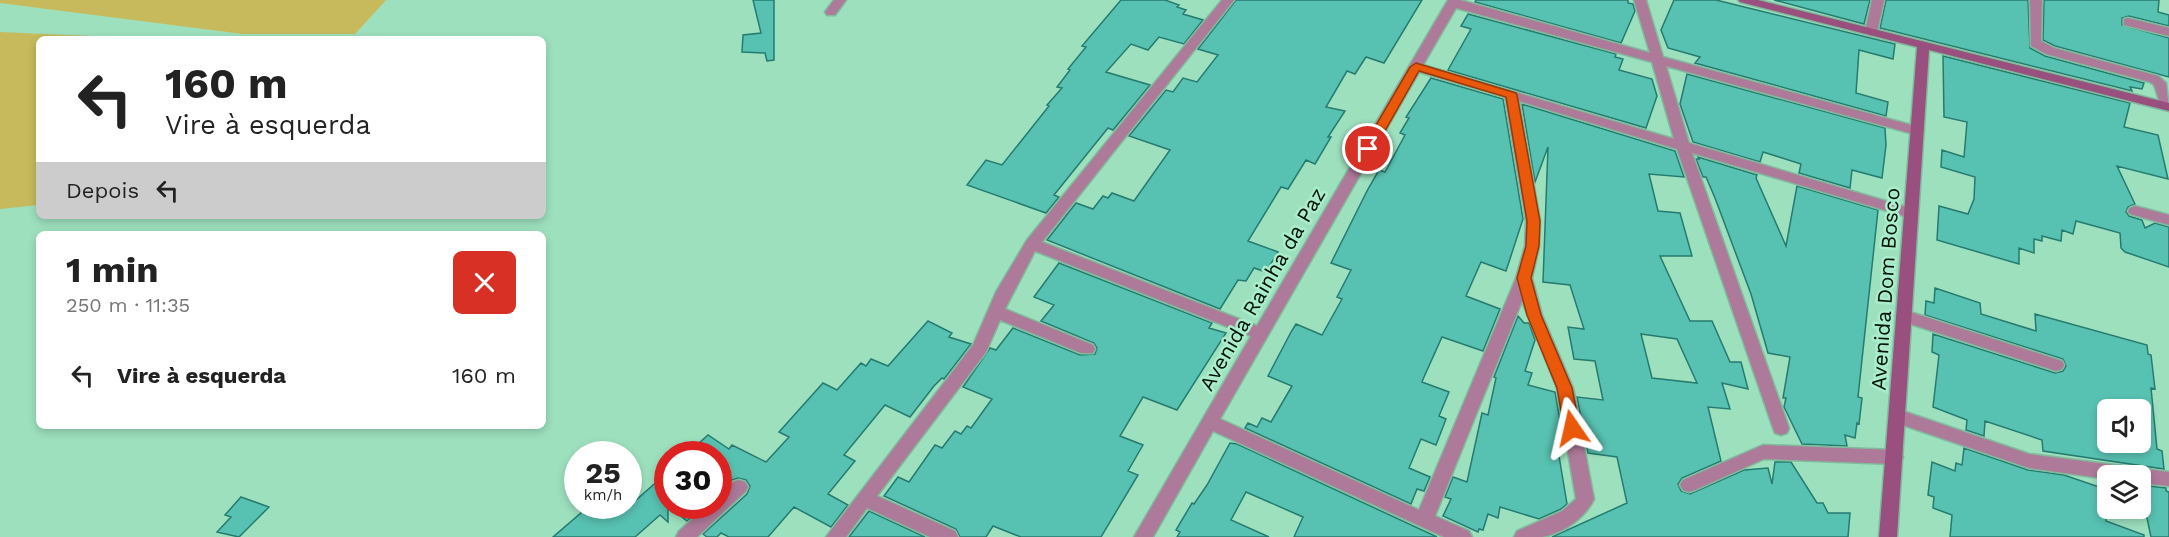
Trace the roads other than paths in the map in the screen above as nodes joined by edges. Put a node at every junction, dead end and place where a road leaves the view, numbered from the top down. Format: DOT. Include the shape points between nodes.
graph roads {
  1 [pos="840,0"];
  2 [pos="1228,0"];
  3 [pos="1640,0"];
  4 [pos="1744,0"];
  5 [pos="1878,0"];
  6 [pos="2036,0"];
  7 [pos="1453,2"];
  8 [pos="831,12"];
  9 [pos="2128,22"];
  10 [pos="1871,32"];
  11 [pos="2169,32"];
  12 [pos="1923,45"];
  13 [pos="1658,61"];
  14 [pos="1416,67"];
  15 [pos="1511,95"];
  16 [pos="2168,106"];
  17 [pos="1917,131"];
  18 [pos="1683,146"];
  19 [pos="2135,211"];
  20 [pos="1911,213"];
  21 [pos="2169,220"];
  22 [pos="1032,244"];
  23 [pos="1524,278"];
  24 [pos="997,312"];
  25 [pos="1904,316"];
  26 [pos="1261,334"];
  27 [pos="1087,349"];
  28 [pos="2056,365"];
  29 [pos="1897,416"];
  30 [pos="1209,422"];
  31 [pos="1781,428"];
  32 [pos="1894,457"];
  33 [pos="2097,470"];
  34 [pos="2151,477"];
  35 [pos="2169,479"];
  36 [pos="1689,485"];
  37 [pos="739,487"];
  38 [pos="865,499"];
  39 [pos="1424,520"];
  40 [pos="1530,536"];
  41 [pos="685,537"];
  42 [pos="835,537"];
  43 [pos="949,537"];
  44 [pos="1143,537"];
  45 [pos="1463,537"];
  46 [pos="1888,537"];
  1 -- 8 [label="street"];
  2 -- 22 [label="street"];
  3 -- 13 [label="street"];
  4 -- 10 [label="street"];
  5 -- 10 [label="street"];
  6 -- 16 [label="street" via="2035,43 2050,51 2154,79 2160,83"];
  7 -- 13 [label="street"];
  7 -- 14 [label="street, Avenida Rainha da Paz"];
  9 -- 11 [label="street"];
  10 -- 12 [label="street"];
  12 -- 16 [label="street"];
  12 -- 17 [label="street, Avenida Dom Bosco"];
  13 -- 17 [label="street"];
  13 -- 18 [label="street"];
  14 -- 15 [label="street"];
  14 -- 26 [label="street, Avenida Rainha da Paz"];
  15 -- 18 [label="street"];
  15 -- 23 [label="street" via="1533,221"];
  17 -- 20 [label="street, Avenida Dom Bosco"];
  18 -- 20 [label="street"];
  18 -- 31 [label="street"];
  19 -- 21 [label="street"];
  20 -- 25 [label="street, Avenida Dom Bosco"];
  22 -- 24 [label="street"];
  22 -- 26 [label="street"];
  23 -- 39 [label="street"];
  23 -- 40 [label="street" via="1534,315 1565,388 1585,500 1575,513"];
  24 -- 27 [label="street"];
  24 -- 38 [label="street" via="974,356"];
  25 -- 28 [label="street"];
  25 -- 29 [label="street, Avenida Dom Bosco"];
  26 -- 30 [label="street, Avenida Rainha da Paz"];
  29 -- 32 [label="street, Avenida Dom Bosco"];
  29 -- 33 [label="street" via="2029,461"];
  30 -- 39 [label="street"];
  30 -- 44 [label="street, Avenida Rainha da Paz"];
  32 -- 36 [label="street" via="1763,452"];
  32 -- 46 [label="street, Avenida Dom Bosco"];
  34 -- 35 [label="street"];
  37 -- 41 [label="street"];
  38 -- 42 [label="street"];
  38 -- 43 [label="street"];
  39 -- 45 [label="street"];
}
